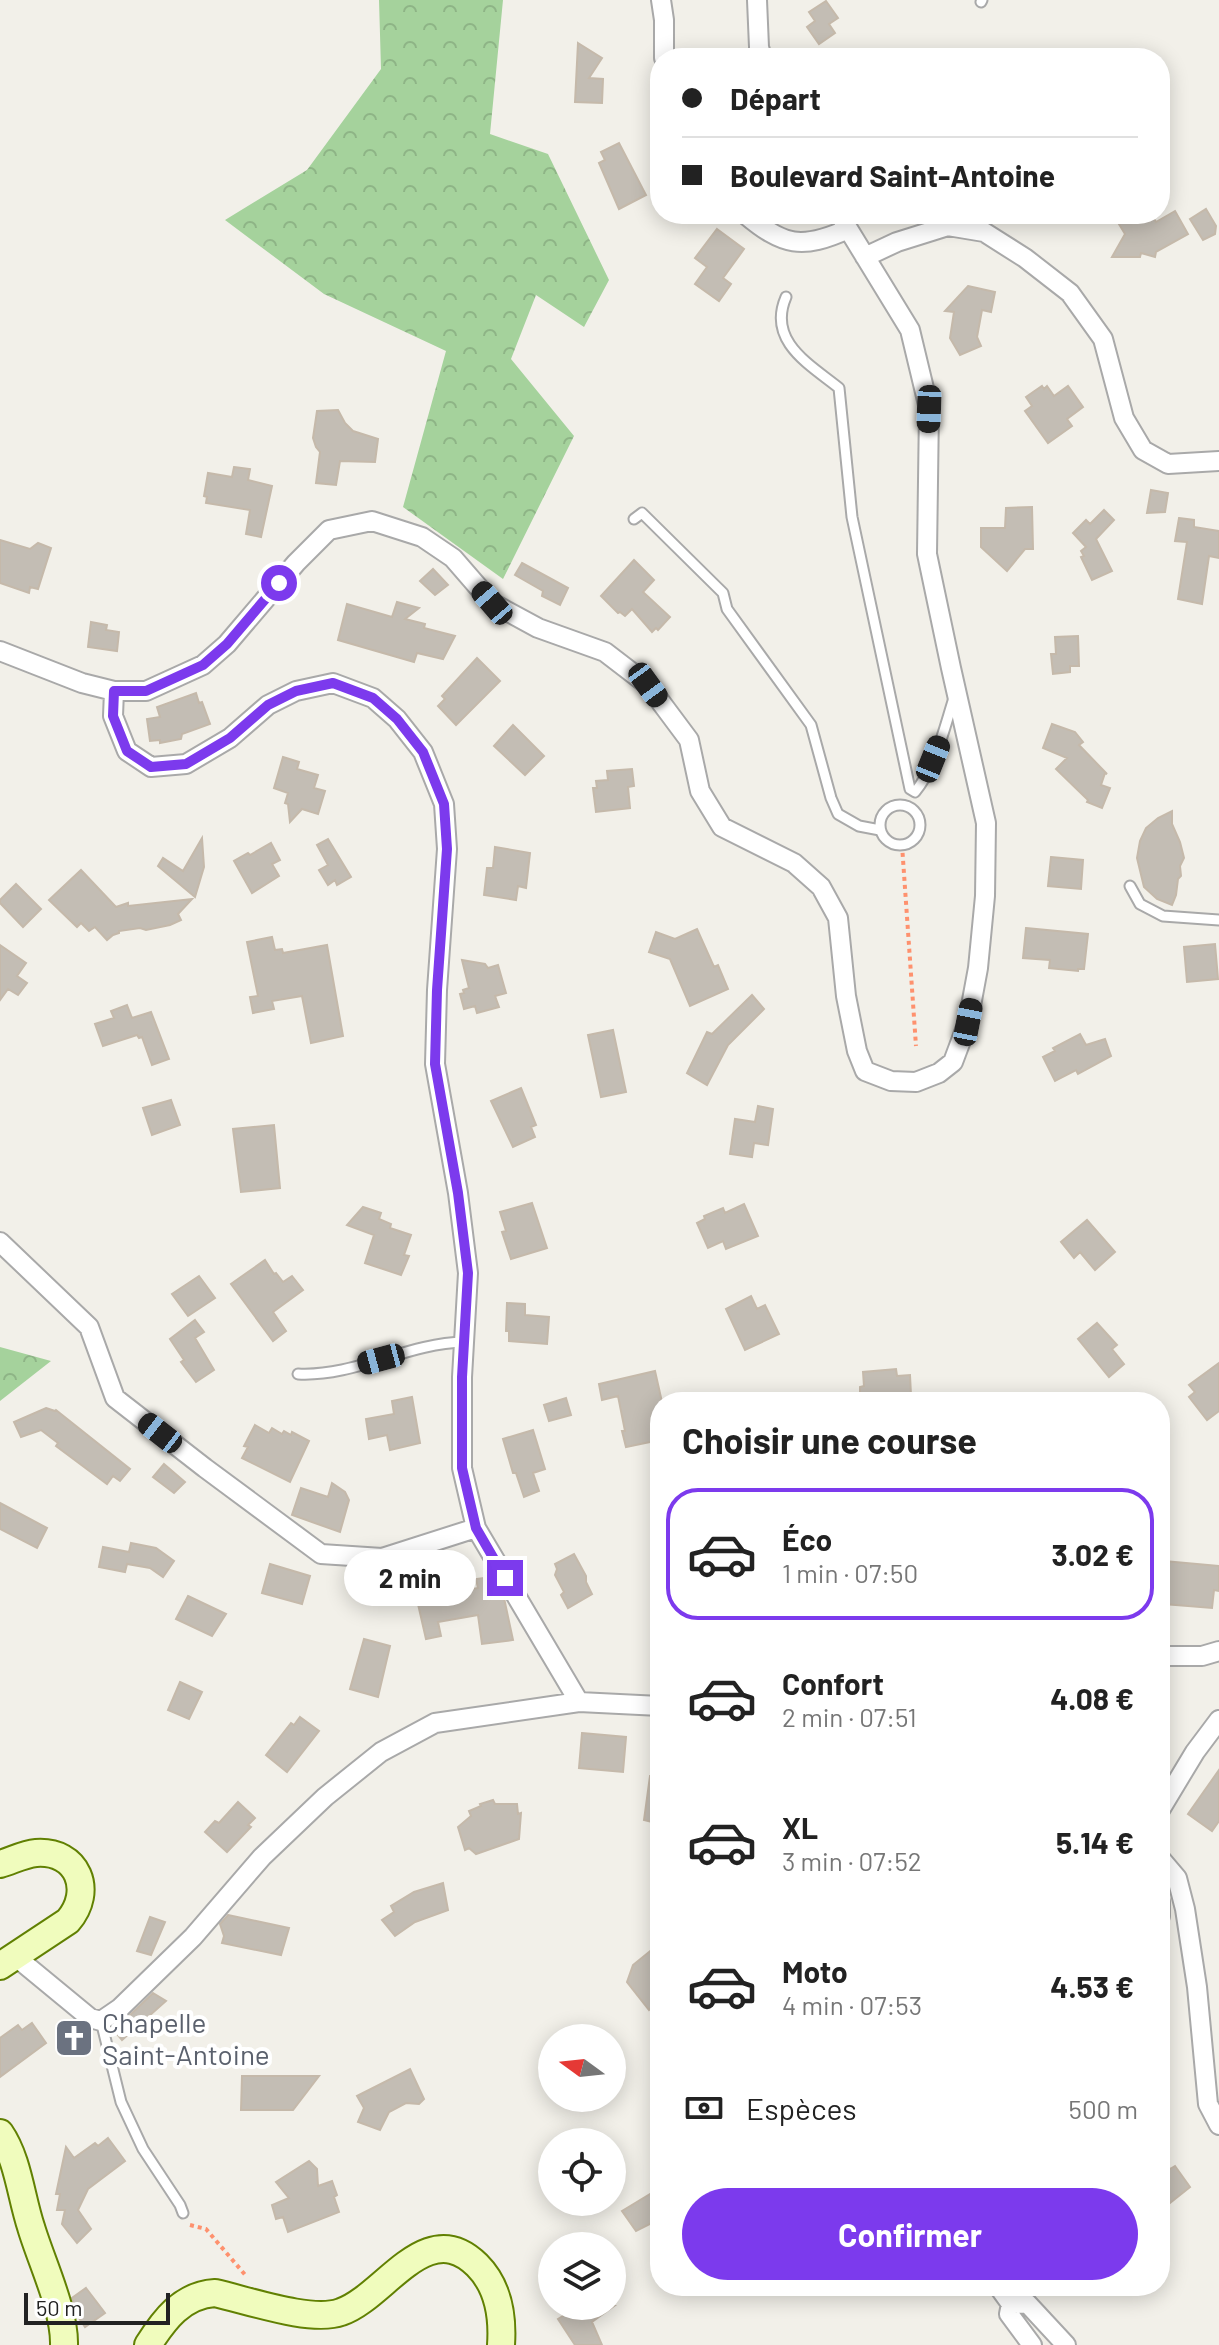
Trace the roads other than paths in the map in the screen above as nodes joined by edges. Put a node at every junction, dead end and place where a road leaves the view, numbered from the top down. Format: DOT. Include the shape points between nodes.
graph roads {
  1 [pos="661,0"];
  2 [pos="757,0"];
  3 [pos="664,48"];
  4 [pos="759,48"];
  5 [pos="757,224"];
  6 [pos="841,224"];
  7 [pos="844,224"];
  8 [pos="865,257"];
  9 [pos="786,297"];
  10 [pos="1219,461"];
  11 [pos="634,519"];
  12 [pos="0,651"];
  13 [pos="956,690"];
  14 [pos="114,691"];
  15 [pos="915,792"];
  16 [pos="910,808"];
  17 [pos="880,830"];
  18 [pos="1130,886"];
  19 [pos="1219,920"];
  20 [pos="0,1242"];
  21 [pos="464,1342"];
  22 [pos="298,1374"];
  23 [pos="476,1528"];
  24 [pos="1219,1651"];
  25 [pos="1170,1656"];
  26 [pos="579,1702"];
  27 [pos="650,1706"];
  28 [pos="1219,1720"];
  29 [pos="1170,1793"];
  30 [pos="0,1864"];
  31 [pos="1170,1871"];
  32 [pos="8,1962"];
  33 [pos="101,2021"];
  34 [pos="1219,2125"];
  35 [pos="1,2136"];
  36 [pos="183,2213"];
  37 [pos="1005,2296"];
  38 [pos="1011,2304"];
  39 [pos="64,2345"];
  40 [pos="148,2345"];
  41 [pos="501,2345"];
  42 [pos="1032,2345"];
  43 [pos="1066,2345"];
  1 -- 3 [label="street"];
  2 -- 4 [label="street"];
  5 -- 6 [label="street" via="798,244 825,240"];
  7 -- 8 [label="street"];
  8 -- 10 [label="street" via="948,226 984,232 1070,293 1103,339 1124,418 1143,450 1168,464"];
  8 -- 13 [label="street" via="910,330 929,409 927,554"];
  9 -- 15 [label="lane" via="779,312 792,350 839,388 852,517 910,789"];
  11 -- 17 [label="lane" via="642,513 723,593 727,609 811,725 838,814"];
  12 -- 14 [label="street"];
  13 -- 14 [label="street" via="986,823 978,968 968,1022 953,1062 916,1082 891,1081 865,1071 846,996 838,918 821,887 794,863 722,827 700,791 689,740 648,685 605,652 538,628 492,603 453,558 422,537 372,521 329,530 203,665 146,691"];
  13 -- 15 [label="lane" via="942,737"];
  14 -- 21 [label="street" via="113,716 127,751 151,767 186,764 230,738 268,705 296,691 333,683 373,698 423,752 444,804 447,849 435,1064 468,1273"];
  15 -- 16 [label="lane"];
  16 -- 17 [label="lane" via="891,806 881,816"];
  16 -- 17 [label="lane" via="921,826 915,839 902,845 888,842"];
  18 -- 19 [label="lane" via="1140,904 1163,916"];
  20 -- 23 [label="street" via="89,1327 115,1398 321,1554 382,1558"];
  21 -- 22 [label="lane" via="440,1343 321,1375"];
  21 -- 23 [label="street" via="462,1468"];
  23 -- 26 [label="street"];
  24 -- 25 [label="street"];
  26 -- 27 [label="street"];
  26 -- 33 [label="street" via="435,1723 381,1752 262,1857 193,1937"];
  28 -- 29 [label="street"];
  30 -- 32 [label="main road" via="35,1853 53,1855 65,1859 81,1881 82,1896 68,1921"];
  31 -- 34 [label="street" via="1185,1909 1208,2104"];
  32 -- 33 [label="street"];
  33 -- 36 [label="lane" via="121,2102"];
  35 -- 39 [label="main road" via="58,2310"];
  37 -- 38 [label="street"];
  38 -- 42 [label="street" via="1009,2314"];
  38 -- 43 [label="street" via="1027,2303"];
  40 -- 41 [label="main road" via="186,2301 204,2294 305,2313 341,2312 422,2253 437,2250 454,2251 483,2271 500,2306"];
}
